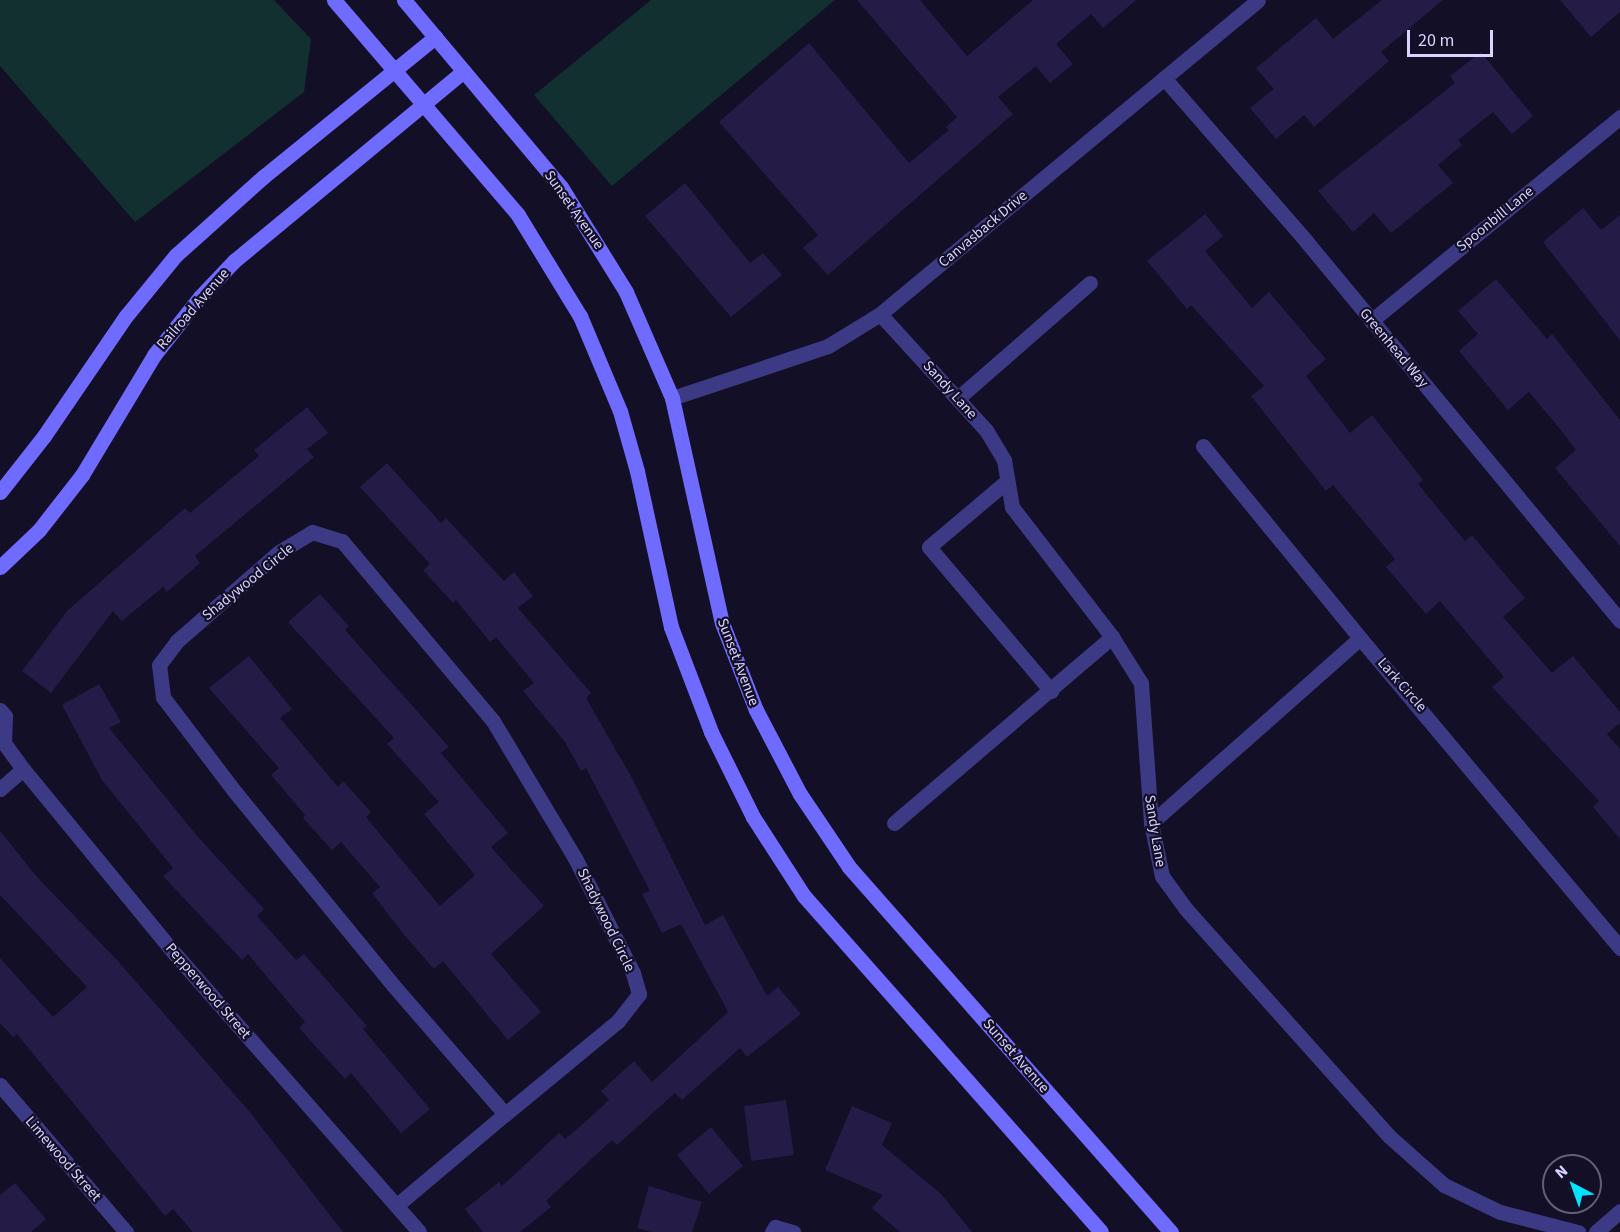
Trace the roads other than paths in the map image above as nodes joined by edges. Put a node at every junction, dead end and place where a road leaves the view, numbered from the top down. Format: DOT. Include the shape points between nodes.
graph roads {
  1 [pos="334,0"];
  2 [pos="404,0"];
  3 [pos="1258,0"];
  4 [pos="435,37"];
  5 [pos="395,69"];
  6 [pos="464,71"];
  7 [pos="1164,78"];
  8 [pos="424,103"];
  9 [pos="1618,122"];
  10 [pos="1090,283"];
  11 [pos="880,314"];
  12 [pos="1371,321"];
  13 [pos="672,398"];
  14 [pos="958,398"];
  15 [pos="1203,446"];
  16 [pos="1007,481"];
  17 [pos="0,492"];
  18 [pos="0,567"];
  19 [pos="1620,621"];
  20 [pos="1112,637"];
  21 [pos="1360,638"];
  22 [pos="1051,691"];
  23 [pos="0,710"];
  24 [pos="2,743"];
  25 [pos="23,769"];
  26 [pos="0,789"];
  27 [pos="894,823"];
  28 [pos="1151,823"];
  29 [pos="1620,948"];
  30 [pos="0,1085"];
  31 [pos="505,1114"];
  32 [pos="397,1205"];
  33 [pos="1620,1211"];
  34 [pos="126,1232"];
  35 [pos="419,1232"];
  36 [pos="772,1232"];
  37 [pos="794,1232"];
  38 [pos="1101,1232"];
  39 [pos="1172,1232"];
  40 [pos="1578,1232"];
  41 [pos="1596,1232"];
  1 -- 5 [label="main road"];
  2 -- 4 [label="main road, Sunset Avenue"];
  3 -- 7 [label="street, Canvasback Drive"];
  4 -- 5 [label="main road"];
  4 -- 6 [label="main road, Sunset Avenue"];
  5 -- 8 [label="main road"];
  5 -- 17 [label="main road" via="176,255 126,316 44,436"];
  6 -- 8 [label="main road, Railroad Avenue"];
  6 -- 13 [label="main road, Sunset Avenue" via="561,187 594,236 626,292"];
  7 -- 11 [label="street, Canvasback Drive"];
  7 -- 12 [label="street, Greenhead Way"];
  8 -- 18 [label="main road, Railroad Avenue" via="234,261 200,297 154,355 82,475 39,530"];
  8 -- 38 [label="main road" via="518,215 580,316 623,421 671,627 711,732 753,817 804,896"];
  9 -- 12 [label="street, Spoonbill Lane"];
  10 -- 14 [label="street"];
  11 -- 13 [label="street, Canvasback Drive" via="828,346"];
  11 -- 14 [label="street, Sandy Lane"];
  12 -- 19 [label="street, Greenhead Way"];
  13 -- 39 [label="main road, Sunset Avenue" via="722,623 756,710 800,794 849,867"];
  14 -- 16 [label="street, Sandy Lane" via="998,450"];
  15 -- 21 [label="street, Lark Circle"];
  16 -- 20 [label="street, Sandy Lane" via="1012,507"];
  16 -- 22 [label="street" via="929,547"];
  20 -- 22 [label="street"];
  20 -- 28 [label="street, Sandy Lane" via="1140,684"];
  21 -- 28 [label="street"];
  21 -- 29 [label="street, Lark Circle"];
  22 -- 27 [label="street"];
  23 -- 24 [label="street, Pepperwood Street" via="5,716"];
  24 -- 25 [label="street, Pepperwood Street"];
  25 -- 26 [label="street"];
  25 -- 32 [label="street, Pepperwood Street" via="176,955"];
  28 -- 40 [label="street, Sandy Lane" via="1162,876 1185,908 1390,1137 1444,1185 1500,1212"];
  30 -- 34 [label="street, Limewood Street"];
  31 -- 31 [label="street, Shadywood Circle" via="618,1021 639,994 633,973 575,858 493,721 342,541 312,532 279,552 177,641 159,665 163,697 370,958"];
  31 -- 32 [label="street, Shadywood Circle"];
  32 -- 35 [label="street, Pepperwood Street"];
  33 -- 41 [label="street"];
  36 -- 37 [label="street" via="775,1227"];
}
